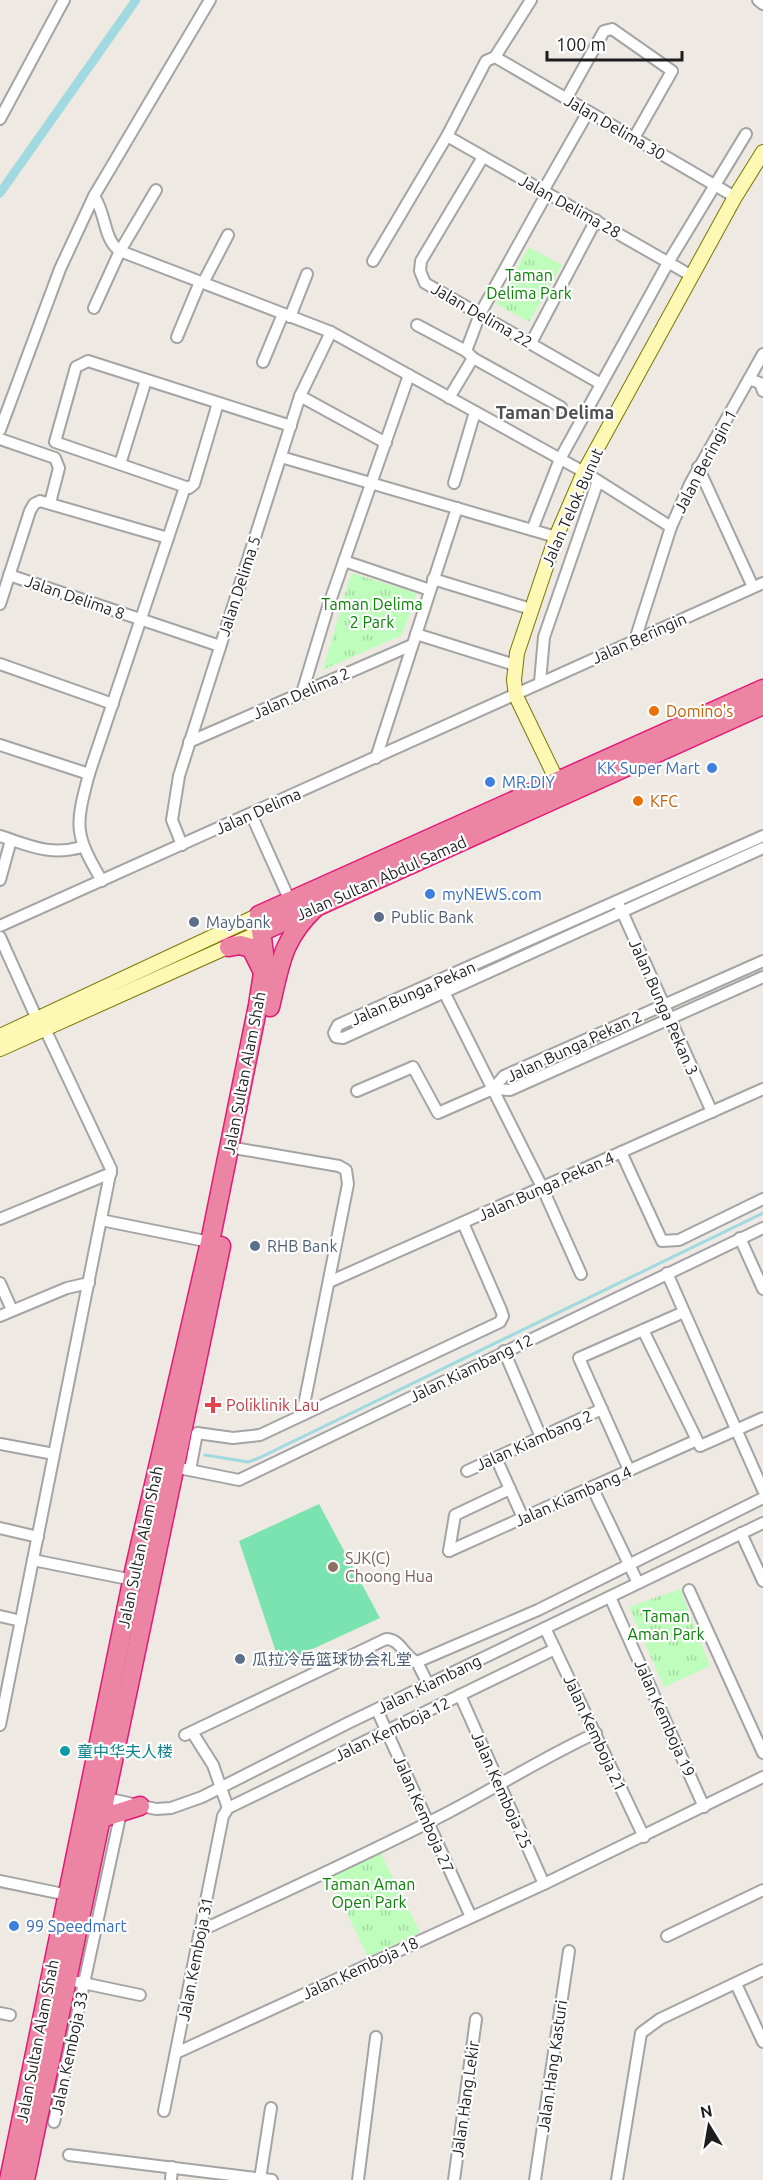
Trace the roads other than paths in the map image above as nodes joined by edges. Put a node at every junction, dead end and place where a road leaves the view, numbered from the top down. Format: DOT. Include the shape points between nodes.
graph roads {
  1 [pos="64,0"];
  2 [pos="210,0"];
  3 [pos="531,0"];
  4 [pos="758,0"];
  5 [pos="763,4"];
  6 [pos="495,57"];
  7 [pos="566,99"];
  8 [pos="3,105"];
  9 [pos="588,111"];
  10 [pos="0,119"];
  11 [pos="746,134"];
  12 [pos="447,136"];
  13 [pos="634,138"];
  14 [pos="763,153"];
  15 [pos="483,157"];
  16 [pos="714,186"];
  17 [pos="156,190"];
  18 [pos="545,192"];
  19 [pos="94,196"];
  20 [pos="735,197"];
  21 [pos="596,220"];
  22 [pos="228,235"];
  23 [pos="120,251"];
  24 [pos="373,261"];
  25 [pos="669,261"];
  26 [pos="307,274"];
  27 [pos="692,276"];
  28 [pos="202,282"];
  29 [pos="94,308"];
  30 [pos="480,314"];
  31 [pos="287,315"];
  32 [pos="417,325"];
  33 [pos="331,332"];
  34 [pos="177,337"];
  35 [pos="531,343"];
  36 [pos="763,354"];
  37 [pos="469,355"];
  38 [pos="262,362"];
  39 [pos="409,375"];
  40 [pos="749,379"];
  41 [pos="146,380"];
  42 [pos="601,384"];
  43 [pos="762,385"];
  44 [pos="300,396"];
  45 [pos="449,398"];
  46 [pos="218,403"];
  47 [pos="561,407"];
  48 [pos="476,412"];
  49 [pos="291,426"];
  50 [pos="0,430"];
  51 [pos="0,439"];
  52 [pos="386,443"];
  53 [pos="281,457"];
  54 [pos="560,459"];
  55 [pos="121,461"];
  56 [pos="698,467"];
  57 [pos="584,472"];
  58 [pos="598,481"];
  59 [pos="454,483"];
  60 [pos="372,484"];
  61 [pos="185,487"];
  62 [pos="45,502"];
  63 [pos="457,508"];
  64 [pos="670,526"];
  65 [pos="532,530"];
  66 [pos="556,537"];
  67 [pos="168,538"];
  68 [pos="344,561"];
  69 [pos="9,575"];
  70 [pos="431,584"];
  71 [pos="758,585"];
  72 [pos="0,604"];
  73 [pos="531,609"];
  74 [pos="141,620"];
  75 [pos="414,639"];
  76 [pos="635,640"];
  77 [pos="220,646"];
  78 [pos="0,664"];
  79 [pos="515,665"];
  80 [pos="540,682"];
  81 [pos="763,689"];
  82 [pos="302,693"];
  83 [pos="516,696"];
  84 [pos="113,704"];
  85 [pos="763,705"];
  86 [pos="189,742"];
  87 [pos="0,745"];
  88 [pos="376,758"];
  89 [pos="89,774"];
  90 [pos="561,789"];
  91 [pos="251,814"];
  92 [pos="763,836"];
  93 [pos="5,838"];
  94 [pos="182,845"];
  95 [pos="82,847"];
  96 [pos="763,848"];
  97 [pos="0,880"];
  98 [pos="102,881"];
  99 [pos="619,906"];
  100 [pos="315,908"];
  101 [pos="273,916"];
  102 [pos="0,926"];
  103 [pos="0,937"];
  104 [pos="229,947"];
  105 [pos="280,964"];
  106 [pos="762,965"];
  107 [pos="264,974"];
  108 [pos="763,977"];
  109 [pos="442,987"];
  110 [pos="664,1005"];
  111 [pos="670,1018"];
  112 [pos="41,1024"];
  113 [pos="0,1036"];
  114 [pos="0,1049"];
  115 [pos="493,1089"];
  116 [pos="763,1089"];
  117 [pos="357,1090"];
  118 [pos="712,1112"];
  119 [pos="240,1149"];
  120 [pos="621,1152"];
  121 [pos="111,1173"];
  122 [pos="542,1187"];
  123 [pos="763,1199"];
  124 [pos="0,1220"];
  125 [pos="101,1220"];
  126 [pos="462,1223"];
  127 [pos="763,1227"];
  128 [pos="740,1238"];
  129 [pos="216,1244"];
  130 [pos="667,1273"];
  131 [pos="581,1274"];
  132 [pos="329,1282"];
  133 [pos="0,1283"];
  134 [pos="88,1283"];
  135 [pos="763,1289"];
  136 [pos="12,1310"];
  137 [pos="684,1312"];
  138 [pos="0,1316"];
  139 [pos="643,1330"];
  140 [pos="504,1352"];
  141 [pos="602,1409"];
  142 [pos="302,1415"];
  143 [pos="763,1419"];
  144 [pos="737,1431"];
  145 [pos="542,1437"];
  146 [pos="698,1443"];
  147 [pos="0,1444"];
  148 [pos="54,1454"];
  149 [pos="496,1458"];
  150 [pos="182,1468"];
  151 [pos="629,1470"];
  152 [pos="467,1471"];
  153 [pos="592,1487"];
  154 [pos="510,1489"];
  155 [pos="763,1490"];
  156 [pos="763,1498"];
  157 [pos="523,1518"];
  158 [pos="763,1523"];
  159 [pos="0,1528"];
  160 [pos="741,1533"];
  161 [pos="38,1537"];
  162 [pos="33,1560"];
  163 [pos="629,1564"];
  164 [pos="123,1578"];
  165 [pos="763,1581"];
  166 [pos="638,1583"];
  167 [pos="689,1590"];
  168 [pos="610,1597"];
  169 [pos="0,1616"];
  170 [pos="21,1621"];
  171 [pos="545,1628"];
  172 [pos="555,1649"];
  173 [pos="417,1662"];
  174 [pos="122,1671"];
  175 [pos="428,1684"];
  176 [pos="460,1695"];
  177 [pos="377,1710"];
  178 [pos="0,1725"];
  179 [pos="387,1731"];
  180 [pos="596,1733"];
  181 [pos="763,1753"];
  182 [pos="763,1777"];
  183 [pos="500,1786"];
  184 [pos="222,1787"];
  185 [pos="95,1796"];
  186 [pos="141,1806"];
  187 [pos="704,1807"];
  188 [pos="228,1808"];
  189 [pos="122,1812"];
  190 [pos="99,1819"];
  191 [pos="428,1822"];
  192 [pos="644,1837"];
  193 [pos="0,1881"];
  194 [pos="544,1884"];
  195 [pos="763,1890"];
  196 [pos="74,1896"];
  197 [pos="471,1917"];
  198 [pos="200,1931"];
  199 [pos="667,1936"];
  200 [pos="569,1951"];
  201 [pos="763,1970"];
  202 [pos="66,1979"];
  203 [pos="84,1983"];
  204 [pos="736,1984"];
  205 [pos="140,1995"];
  206 [pos="476,2019"];
  207 [pos="376,2037"];
  208 [pos="763,2042"];
  209 [pos="176,2053"];
  210 [pos="271,2108"];
  211 [pos="164,2110"];
  212 [pos="54,2122"];
  213 [pos="69,2155"];
  214 [pos="172,2168"];
  215 [pos="22,2179"];
  216 [pos="266,2179"];
  217 [pos="171,2180"];
  218 [pos="358,2180"];
  219 [pos="454,2180"];
  220 [pos="535,2180"];
  221 [pos="617,2180"];
  1 -- 8 [label="street"];
  2 -- 19 [label="street"];
  3 -- 6 [label="street"];
  4 -- 5 [label="street"];
  6 -- 7 [label="street, Jalan Delima 30"];
  6 -- 12 [label="street" via="486,61"];
  7 -- 9 [label="street, Jalan Delima 30"];
  7 -- 13 [label="street" via="604,31 612,29 672,71"];
  8 -- 10 [label="street"];
  9 -- 13 [label="street, Jalan Delima 30"];
  9 -- 18 [label="street"];
  11 -- 16 [label="street"];
  12 -- 15 [label="street, Jalan Delima 28"];
  12 -- 24 [label="street"];
  13 -- 16 [label="street, Jalan Delima 30"];
  14 -- 20 [label="street, Jalan Telok Bunut"];
  15 -- 18 [label="street, Jalan Delima 28"];
  15 -- 30 [label="street, Jalan Delima 22" via="421,261 420,271 425,283"];
  16 -- 20 [label="street, Jalan Delima 30"];
  16 -- 25 [label="street"];
  17 -- 23 [label="street"];
  18 -- 21 [label="street, Jalan Delima 28"];
  18 -- 30 [label="street"];
  19 -- 23 [label="street" via="104,212 109,240"];
  19 -- 50 [label="street" via="60,269"];
  20 -- 27 [label="street, Jalan Telok Bunut"];
  21 -- 25 [label="street, Jalan Delima 28"];
  21 -- 35 [label="street"];
  22 -- 28 [label="street"];
  23 -- 28 [label="street"];
  23 -- 29 [label="street"];
  25 -- 27 [label="street, Jalan Delima 28"];
  25 -- 42 [label="street"];
  26 -- 31 [label="street"];
  27 -- 57 [label="street, Jalan Telok Bunut"];
  28 -- 31 [label="street"];
  28 -- 34 [label="street"];
  30 -- 35 [label="street, Jalan Delima 22"];
  30 -- 37 [label="street"];
  31 -- 33 [label="street"];
  31 -- 38 [label="street"];
  32 -- 37 [label="street"];
  33 -- 39 [label="street"];
  33 -- 44 [label="street, Jalan Delima 5"];
  35 -- 42 [label="street, Jalan Delima 22"];
  36 -- 40 [label="street, Jalan Beringin 1"];
  37 -- 45 [label="street"];
  37 -- 47 [label="street"];
  39 -- 45 [label="street"];
  39 -- 52 [label="street"];
  40 -- 43 [label="street"];
  40 -- 56 [label="street, Jalan Beringin 1"];
  41 -- 46 [label="street"];
  41 -- 55 [label="street"];
  41 -- 61 [label="street" via="91,362 76,367 55,435 57,445"];
  42 -- 54 [label="street"];
  44 -- 49 [label="street, Jalan Delima 5"];
  44 -- 52 [label="street"];
  45 -- 48 [label="street"];
  46 -- 49 [label="street"];
  46 -- 61 [label="street" via="194,484"];
  48 -- 54 [label="street"];
  48 -- 59 [label="street"];
  49 -- 53 [label="street, Jalan Delima 5"];
  51 -- 62 [label="street" via="55,458 59,468"];
  52 -- 60 [label="street"];
  53 -- 60 [label="street"];
  53 -- 77 [label="street, Jalan Delima 5"];
  54 -- 57 [label="street"];
  54 -- 65 [label="street"];
  56 -- 64 [label="street, Jalan Beringin 1"];
  56 -- 71 [label="street"];
  57 -- 58 [label="street"];
  57 -- 66 [label="street, Jalan Telok Bunut"];
  58 -- 64 [label="street"];
  58 -- 80 [label="street" via="544,637"];
  60 -- 63 [label="street"];
  60 -- 68 [label="street"];
  61 -- 67 [label="street"];
  62 -- 67 [label="street"];
  62 -- 69 [label="street" via="32,507"];
  63 -- 65 [label="street"];
  63 -- 70 [label="street"];
  64 -- 76 [label="street, Jalan Beringin 1"];
  65 -- 66 [label="street"];
  66 -- 73 [label="street, Jalan Telok Bunut"];
  67 -- 74 [label="street"];
  68 -- 70 [label="street"];
  68 -- 82 [label="street"];
  69 -- 72 [label="street"];
  69 -- 74 [label="street, Jalan Delima 8"];
  70 -- 73 [label="street"];
  70 -- 75 [label="street"];
  71 -- 76 [label="street, Jalan Beringin"];
  73 -- 79 [label="street, Jalan Telok Bunut"];
  74 -- 77 [label="street, Jalan Delima 8"];
  74 -- 84 [label="street"];
  75 -- 79 [label="street"];
  75 -- 82 [label="street, Jalan Delima 2"];
  75 -- 88 [label="street"];
  76 -- 80 [label="street, Jalan Beringin"];
  77 -- 86 [label="street, Jalan Delima 5"];
  78 -- 84 [label="street"];
  79 -- 83 [label="street, Jalan Telok Bunut"];
  80 -- 83 [label="street, Jalan Beringin"];
  81 -- 90 [label="highway"];
  82 -- 86 [label="street, Jalan Delima 2"];
  83 -- 88 [label="street, Jalan Delima"];
  83 -- 90 [label="street, Jalan Telok Bunut"];
  84 -- 89 [label="street"];
  85 -- 90 [label="highway"];
  86 -- 94 [label="street, Jalan Delima 5" via="172,809"];
  87 -- 89 [label="street"];
  88 -- 91 [label="street, Jalan Delima"];
  89 -- 95 [label="street" via="78,817"];
  90 -- 100 [label="highway, Jalan Sultan Abdul Samad"];
  90 -- 101 [label="highway, Jalan Sultan Abdul Samad"];
  91 -- 94 [label="street, Jalan Delima"];
  91 -- 101 [label="street"];
  92 -- 99 [label="street, Jalan Bunga Pekan"];
  93 -- 95 [label="street" via="50,852"];
  93 -- 97 [label="street"];
  94 -- 98 [label="street, Jalan Delima"];
  95 -- 98 [label="street"];
  96 -- 99 [label="street, Jalan Bunga Pekan"];
  98 -- 102 [label="street, Jalan Delima"];
  99 -- 109 [label="street, Jalan Bunga Pekan"];
  99 -- 110 [label="street, Jalan Bunga Pekan 3"];
  100 -- 101 [label="highway, Jalan Sultan Abdul Samad"];
  100 -- 105 [label="highway" via="291,934"];
  101 -- 104 [label="street, Jalan Sultan Abdul Samad"];
  101 -- 105 [label="highway"];
  101 -- 107 [label="highway, Jalan Sultan Alam Shah"];
  101 -- 112 [label="street, Jalan Sultan Abdul Samad"];
  103 -- 112 [label="street"];
  104 -- 107 [label="highway" via="251,948"];
  104 -- 112 [label="street, Jalan Sultan Abdul Samad"];
  105 -- 119 [label="highway, Jalan Sultan Alam Shah"];
  106 -- 110 [label="street, Jalan Bunga Pekan 2"];
  107 -- 129 [label="highway, Jalan Sultan Alam Shah"];
  108 -- 111 [label="street, Jalan Bunga Pekan 2"];
  109 -- 109 [label="street, Jalan Bunga Pekan" via="343,1038 336,1037 334,1029 338,1025"];
  109 -- 115 [label="street"];
  110 -- 111 [label="street, Jalan Bunga Pekan 3"];
  110 -- 115 [label="street, Jalan Bunga Pekan 2" via="504,1076"];
  111 -- 115 [label="street, Jalan Bunga Pekan 2" via="510,1090"];
  111 -- 118 [label="street, Jalan Bunga Pekan 3"];
  112 -- 113 [label="street, Jalan Sultan Abdul Samad"];
  112 -- 114 [label="street, Jalan Sultan Abdul Samad"];
  112 -- 121 [label="street"];
  115 -- 117 [label="street" via="438,1113 413,1067"];
  115 -- 122 [label="street"];
  116 -- 118 [label="street, Jalan Bunga Pekan 4"];
  118 -- 120 [label="street, Jalan Bunga Pekan 4"];
  119 -- 129 [label="highway, Jalan Sultan Alam Shah"];
  119 -- 132 [label="street" via="346,1170 348,1184"];
  120 -- 122 [label="street, Jalan Bunga Pekan 4"];
  120 -- 123 [label="street" via="662,1241 679,1240"];
  121 -- 124 [label="street"];
  121 -- 125 [label="street"];
  122 -- 126 [label="street, Jalan Bunga Pekan 4"];
  122 -- 131 [label="street"];
  125 -- 129 [label="street"];
  125 -- 134 [label="street"];
  126 -- 132 [label="street, Jalan Bunga Pekan 4"];
  126 -- 142 [label="street" via="501,1310 500,1322"];
  127 -- 128 [label="street, Jalan Kiambang 12"];
  128 -- 130 [label="street, Jalan Kiambang 12"];
  128 -- 135 [label="street"];
  129 -- 150 [label="highway, Jalan Sultan Alam Shah"];
  129 -- 174 [label="highway, Jalan Sultan Alam Shah" via="176,1380"];
  130 -- 137 [label="street"];
  130 -- 140 [label="street, Jalan Kiambang 12"];
  132 -- 142 [label="street"];
  133 -- 136 [label="street"];
  134 -- 136 [label="street"];
  134 -- 148 [label="street"];
  136 -- 138 [label="street"];
  137 -- 139 [label="street"];
  137 -- 144 [label="street"];
  139 -- 141 [label="street" via="579,1358"];
  139 -- 146 [label="street"];
  140 -- 145 [label="street"];
  140 -- 150 [label="street, Jalan Kiambang 12" via="239,1480"];
  141 -- 145 [label="street, Jalan Kiambang 2"];
  141 -- 151 [label="street"];
  142 -- 150 [label="street" via="260,1435 233,1438 197,1433"];
  143 -- 144 [label="street, Jalan Kiambang 4"];
  144 -- 146 [label="street, Jalan Kiambang 4"];
  144 -- 155 [label="street"];
  145 -- 149 [label="street, Jalan Kiambang 2"];
  146 -- 151 [label="street, Jalan Kiambang 4"];
  147 -- 148 [label="street"];
  148 -- 161 [label="street"];
  149 -- 152 [label="street, Jalan Kiambang 2"];
  149 -- 154 [label="street"];
  150 -- 174 [label="highway, Jalan Sultan Alam Shah"];
  151 -- 153 [label="street, Jalan Kiambang 4"];
  153 -- 157 [label="street, Jalan Kiambang 4"];
  153 -- 163 [label="street"];
  154 -- 157 [label="street"];
  154 -- 157 [label="street, Jalan Kiambang 4" via="455,1515 449,1551"];
  156 -- 163 [label="street, Jalan Kiambang"];
  158 -- 160 [label="street, Jalan Kiambang"];
  159 -- 161 [label="street"];
  160 -- 165 [label="street"];
  160 -- 166 [label="street, Jalan Kiambang"];
  161 -- 162 [label="street"];
  162 -- 164 [label="street"];
  162 -- 170 [label="street"];
  163 -- 166 [label="street"];
  163 -- 173 [label="street, Jalan Kiambang" via="537,1610"];
  166 -- 168 [label="street, Jalan Kiambang"];
  167 -- 181 [label="street"];
  168 -- 171 [label="street, Jalan Kiambang"];
  168 -- 187 [label="street, Jalan Kemboja 19"];
  169 -- 170 [label="street"];
  170 -- 178 [label="street"];
  171 -- 172 [label="street, Jalan Kemboja 21"];
  171 -- 175 [label="street, Jalan Kiambang"];
  172 -- 176 [label="street, Jalan Kemboja 12"];
  172 -- 180 [label="street, Jalan Kemboja 21"];
  173 -- 175 [label="street"];
  173 -- 184 [label="street" via="409,1659 397,1642 386,1638 189,1733 213,1765"];
  174 -- 185 [label="highway, Jalan Sultan Alam Shah"];
  175 -- 177 [label="street, Jalan Kiambang"];
  176 -- 179 [label="street, Jalan Kemboja 12"];
  176 -- 183 [label="street, Jalan Kemboja 25"];
  177 -- 179 [label="street, Jalan Kemboja 27"];
  177 -- 184 [label="street, Jalan Kiambang"];
  179 -- 188 [label="street, Jalan Kemboja 12"];
  179 -- 191 [label="street, Jalan Kemboja 27"];
  180 -- 183 [label="street" via="547,1755"];
  180 -- 192 [label="street, Jalan Kemboja 21"];
  182 -- 187 [label="street, Jalan Kemboja 18"];
  183 -- 191 [label="street"];
  183 -- 194 [label="street, Jalan Kemboja 25"];
  184 -- 186 [label="street, Jalan Kiambang" via="171,1808"];
  184 -- 188 [label="street"];
  185 -- 186 [label="street, Jalan Kiambang"];
  185 -- 190 [label="highway, Jalan Sultan Alam Shah"];
  185 -- 196 [label="highway, Jalan Sultan Alam Shah"];
  186 -- 189 [label="highway"];
  187 -- 192 [label="street, Jalan Kemboja 18"];
  188 -- 198 [label="street, Jalan Kemboja 31" via="223,1816"];
  189 -- 190 [label="highway"];
  189 -- 203 [label="street, Jalan Kemboja 33"];
  190 -- 196 [label="highway, Jalan Sultan Alam Shah"];
  191 -- 197 [label="street, Jalan Kemboja 27"];
  191 -- 198 [label="street"];
  192 -- 194 [label="street, Jalan Kemboja 18"];
  193 -- 196 [label="street"];
  194 -- 197 [label="street, Jalan Kemboja 18"];
  195 -- 199 [label="street"];
  196 -- 202 [label="highway, Jalan Sultan Alam Shah"];
  196 -- 215 [label="highway, Jalan Sultan Alam Shah"];
  197 -- 209 [label="street, Jalan Kemboja 18"];
  198 -- 209 [label="street, Jalan Kemboja 31"];
  200 -- 220 [label="street, Jalan Hang Kasturi"];
  201 -- 204 [label="street"];
  202 -- 203 [label="street"];
  202 -- 215 [label="highway, Jalan Sultan Alam Shah"];
  203 -- 205 [label="street"];
  203 -- 212 [label="street, Jalan Kemboja 33"];
  204 -- 208 [label="street"];
  204 -- 221 [label="street" via="644,2029 638,2043"];
  206 -- 219 [label="street, Jalan Hang Lekir"];
  207 -- 218 [label="street"];
  209 -- 211 [label="street, Jalan Kemboja 31"];
  210 -- 216 [label="street"];
  213 -- 214 [label="street"];
  214 -- 216 [label="street"];
  214 -- 217 [label="street"];
}
